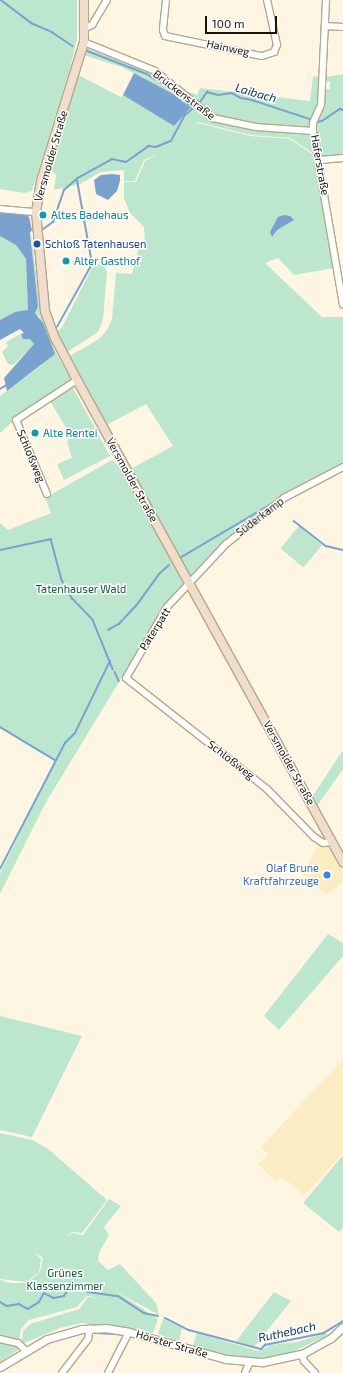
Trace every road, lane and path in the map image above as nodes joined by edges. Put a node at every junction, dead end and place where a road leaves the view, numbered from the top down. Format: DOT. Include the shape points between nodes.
graph roads {
  1 [pos="84,0"];
  2 [pos="107,0"];
  3 [pos="166,0"];
  4 [pos="268,0"];
  5 [pos="326,0"];
  6 [pos="324,26"];
  7 [pos="343,27"];
  8 [pos="85,28"];
  9 [pos="84,42"];
  10 [pos="313,131"];
  11 [pos="343,158"];
  12 [pos="320,160"];
  13 [pos="0,208"];
  14 [pos="36,212"];
  15 [pos="343,304"];
  16 [pos="77,380"];
  17 [pos="343,467"];
  18 [pos="47,494"];
  19 [pos="189,583"];
  20 [pos="126,678"];
  21 [pos="332,842"];
  22 [pos="343,862"];
  23 [pos="343,1327"];
  24 [pos="90,1328"];
  25 [pos="129,1332"];
  26 [pos="0,1339"];
  27 [pos="24,1350"];
  28 [pos="302,1354"];
  29 [pos="250,1361"];
  30 [pos="0,1367"];
  31 [pos="62,1373"];
  32 [pos="108,1373"];
  33 [pos="245,1373"];
  34 [pos="315,1373"];
  1 -- 8 [label="main road, Versmolder Straße"];
  2 -- 8 [label="street" via="92,26"];
  3 -- 4 [label="street, Hainweg" via="163,30 165,36 262,56 274,52 277,45"];
  5 -- 6 [label="street, Haferstraße"];
  6 -- 7 [label="street"];
  6 -- 10 [label="street, Haferstraße" via="321,106 314,121"];
  8 -- 9 [label="main road, Versmolder Straße"];
  9 -- 10 [label="street, Brückenstraße" via="155,71 197,105 224,122"];
  9 -- 14 [label="main road, Versmolder Straße" via="41,181"];
  10 -- 12 [label="street, Haferstraße"];
  11 -- 12 [label="street"];
  12 -- 15 [label="street, Haferstraße"];
  13 -- 14 [label="street"];
  14 -- 16 [label="main road, Versmolder Straße" via="46,311 55,338"];
  16 -- 18 [label="street, Schloßweg" via="16,420"];
  16 -- 19 [label="main road, Versmolder Straße"];
  17 -- 19 [label="street, Süderkamp" via="306,485 256,519 235,535"];
  19 -- 20 [label="street, Paterpatt" via="168,607"];
  19 -- 21 [label="main road, Versmolder Straße"];
  20 -- 21 [label="street, Schloßweg" via="267,789 314,837 323,842"];
  21 -- 22 [label="main road, Versmolder Straße"];
  23 -- 28 [label="street, Hörster Straße" via="331,1338"];
  24 -- 25 [label="street, Hörster Straße"];
  24 -- 27 [label="street, Hörster Straße" via="62,1333"];
  24 -- 31 [label="street" via="88,1339"];
  25 -- 29 [label="street, Hörster Straße" via="200,1353"];
  25 -- 32 [label="street"];
  26 -- 27 [label="street" via="18,1343"];
  27 -- 30 [label="street, Hörster Straße"];
  28 -- 29 [label="street, Hörster Straße" via="277,1361"];
  28 -- 34 [label="street" via="304,1361"];
  29 -- 33 [label="street"];
}
